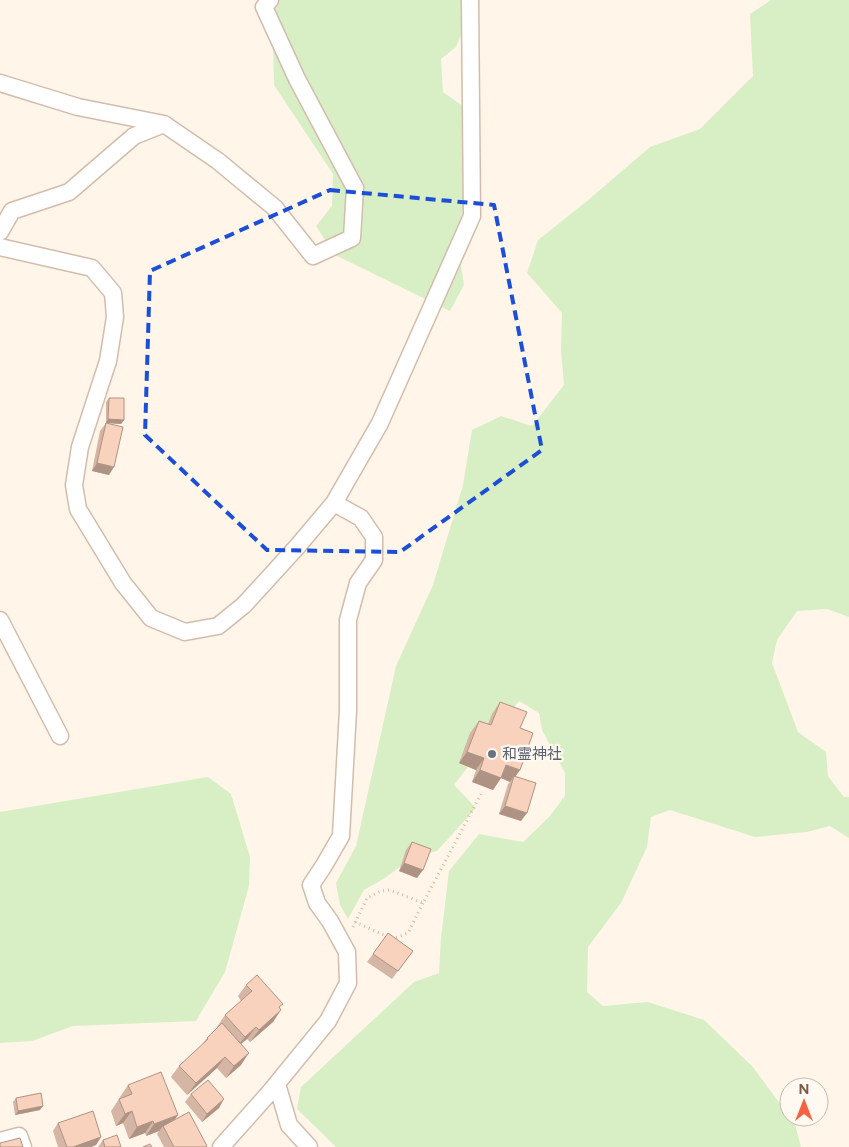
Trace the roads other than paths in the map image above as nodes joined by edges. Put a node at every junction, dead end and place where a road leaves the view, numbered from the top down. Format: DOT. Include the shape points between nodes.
graph roads {
  1 [pos="470,0"];
  2 [pos="263,2"];
  3 [pos="0,83"];
  4 [pos="164,124"];
  5 [pos="0,232"];
  6 [pos="0,246"];
  7 [pos="334,503"];
  8 [pos="0,620"];
  9 [pos="60,736"];
  10 [pos="276,1084"];
  11 [pos="0,1141"];
  12 [pos="23,1147"];
  13 [pos="221,1147"];
  14 [pos="309,1147"];
  1 -- 7 [label="street" via="472,216 380,423"];
  2 -- 4 [label="street" via="297,79 354,188 352,238 313,256 275,208 218,161"];
  3 -- 4 [label="street" via="78,107"];
  4 -- 5 [label="street" via="134,136 69,192 12,211"];
  6 -- 7 [label="street" via="92,268 113,293 115,317 108,361 80,447 74,485 78,509 123,583 151,618 185,632 218,626 244,605"];
  7 -- 10 [label="street" via="361,518 374,537 374,560 358,583 348,620 348,710 341,836 311,885 347,952 348,983 328,1021"];
  8 -- 9 [label="street"];
  10 -- 13 [label="street"];
  10 -- 14 [label="street" via="289,1125"];
  11 -- 12 [label="street" via="19,1136"];
}
